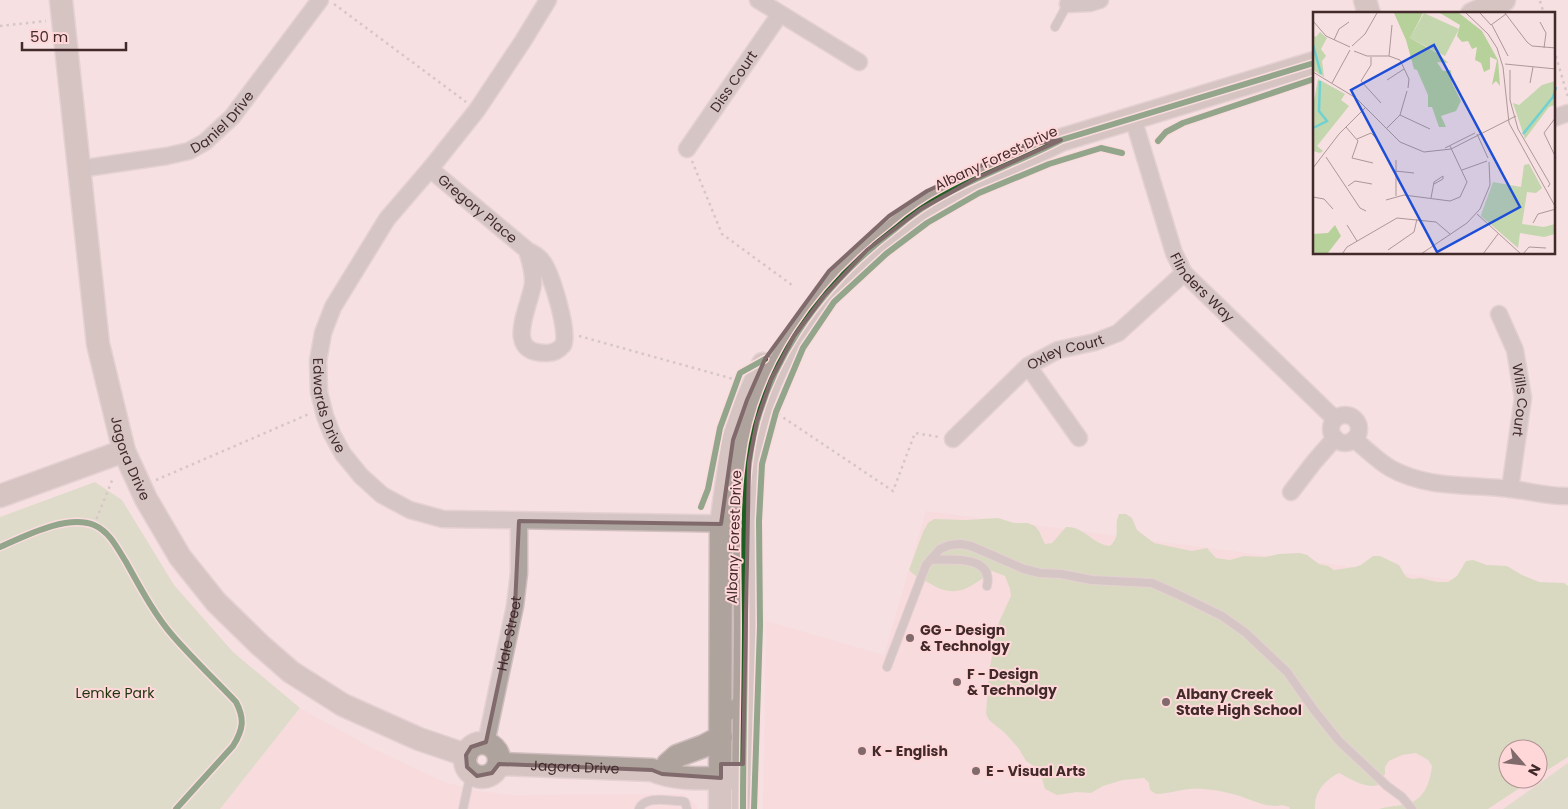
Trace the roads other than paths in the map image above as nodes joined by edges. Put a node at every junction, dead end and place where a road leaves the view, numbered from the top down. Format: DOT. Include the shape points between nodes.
graph roads {
  1 [pos="61,0"];
  2 [pos="320,0"];
  3 [pos="548,0"];
  4 [pos="758,0"];
  5 [pos="1100,0"];
  6 [pos="1504,0"];
  7 [pos="1067,2"];
  8 [pos="1477,12"];
  9 [pos="780,14"];
  10 [pos="1055,27"];
  11 [pos="859,62"];
  12 [pos="1313,63"];
  13 [pos="1133,118"];
  14 [pos="1061,140"];
  15 [pos="687,149"];
  16 [pos="79,169"];
  17 [pos="430,169"];
  18 [pos="527,250"];
  19 [pos="1184,273"];
  20 [pos="1499,314"];
  21 [pos="1028,366"];
  22 [pos="1335,419"];
  23 [pos="1080,438"];
  24 [pos="1335,438"];
  25 [pos="953,439"];
  26 [pos="1354,439"];
  27 [pos="124,451"];
  28 [pos="1510,489"];
  29 [pos="1290,492"];
  30 [pos="0,496"];
  31 [pos="1568,496"];
  32 [pos="519,521"];
  33 [pos="722,524"];
  34 [pos="745,524"];
  35 [pos="930,560"];
  36 [pos="987,586"];
  37 [pos="887,667"];
  38 [pos="744,700"];
  39 [pos="722,730"];
  40 [pos="486,743"];
  41 [pos="469,764"];
  42 [pos="499,764"];
  43 [pos="660,767"];
  44 [pos="732,771"];
  45 [pos="463,809"];
  46 [pos="639,809"];
  47 [pos="687,809"];
  48 [pos="720,809"];
  49 [pos="743,809"];
  50 [pos="1412,809"];
  1 -- 16 [label="street, Jagora Drive"];
  2 -- 16 [label="street, Daniel Drive" via="232,117 205,142 189,151 167,156"];
  3 -- 17 [label="street, Edwards Drive" via="477,110"];
  4 -- 9 [label="street"];
  5 -- 7 [label="street"];
  6 -- 8 [label="street"];
  7 -- 10 [label="lane"];
  9 -- 11 [label="street"];
  9 -- 15 [label="street, Diss Court"];
  12 -- 13 [label="street, Albany Forest Drive"];
  13 -- 14 [label="street, Albany Forest Drive"];
  13 -- 19 [label="street, Flinders Way" via="1174,254"];
  14 -- 33 [label="street, Albany Forest Drive" via="1025,144 928,191 889,216 829,271 802,303 764,360 747,400 734,440"];
  14 -- 34 [label="street, Albany Forest Drive" via="975,179 920,209 867,250 824,296 794,336 771,380 757,421 749,463"];
  16 -- 27 [label="street, Jagora Drive" via="98,344"];
  17 -- 18 [label="street, Gregory Place"];
  17 -- 32 [label="street, Edwards Drive" via="387,219 333,307 322,333 318,361 319,392 325,416 343,454 361,476 396,503 443,519"];
  18 -- 18 [label="street, Gregory Place" via="533,284 521,339 526,348 547,354 557,351 564,343 565,332 550,273 542,260"];
  19 -- 21 [label="street, Oxley Court" via="1118,333 1058,350"];
  19 -- 22 [label="street, Flinders Way"];
  20 -- 28 [label="street, Wills Court" via="1515,350 1523,398"];
  21 -- 23 [label="street"];
  21 -- 25 [label="street, Oxley Court"];
  22 -- 24 [label="street" via="1331,430"];
  22 -- 26 [label="street" via="1345,415 1356,420 1359,430"];
  24 -- 26 [label="street" via="1346,443"];
  24 -- 29 [label="street"];
  26 -- 28 [label="street" via="1389,468 1416,479"];
  27 -- 30 [label="street"];
  27 -- 41 [label="street, Jagora Drive" via="146,499 180,556 216,602 260,645 292,672 343,705"];
  28 -- 31 [label="street"];
  32 -- 33 [label="street, Edwards Drive"];
  32 -- 40 [label="street, Hale Street" via="515,606"];
  33 -- 34 [label="street, Edwards Drive"];
  33 -- 39 [label="street, Albany Forest Drive"];
  34 -- 38 [label="street, Albany Forest Drive"];
  35 -- 36 [label="lane" via="959,559 976,563 988,576"];
  35 -- 37 [label="lane"];
  35 -- 50 [label="lane" via="940,549 950,545 971,546 1040,573 1152,583 1222,616 1246,633 1287,672 1339,741"];
  38 -- 39 [label="lane" via="736,702"];
  38 -- 44 [label="street, Albany Forest Drive"];
  39 -- 43 [label="street" via="704,746 677,756"];
  39 -- 44 [label="street, Albany Forest Drive"];
  40 -- 41 [label="street" via="471,747"];
  40 -- 42 [label="street" via="497,750"];
  41 -- 42 [label="street" via="476,776 489,775"];
  41 -- 45 [label="lane"];
  42 -- 43 [label="street, Jagora Drive"];
  43 -- 44 [label="street, Jagora Drive" via="662,774"];
  44 -- 48 [label="street, Albany Forest Drive"];
  44 -- 49 [label="street, Albany Forest Drive"];
  46 -- 47 [label="lane" via="648,800 681,801 685,802"];
}
